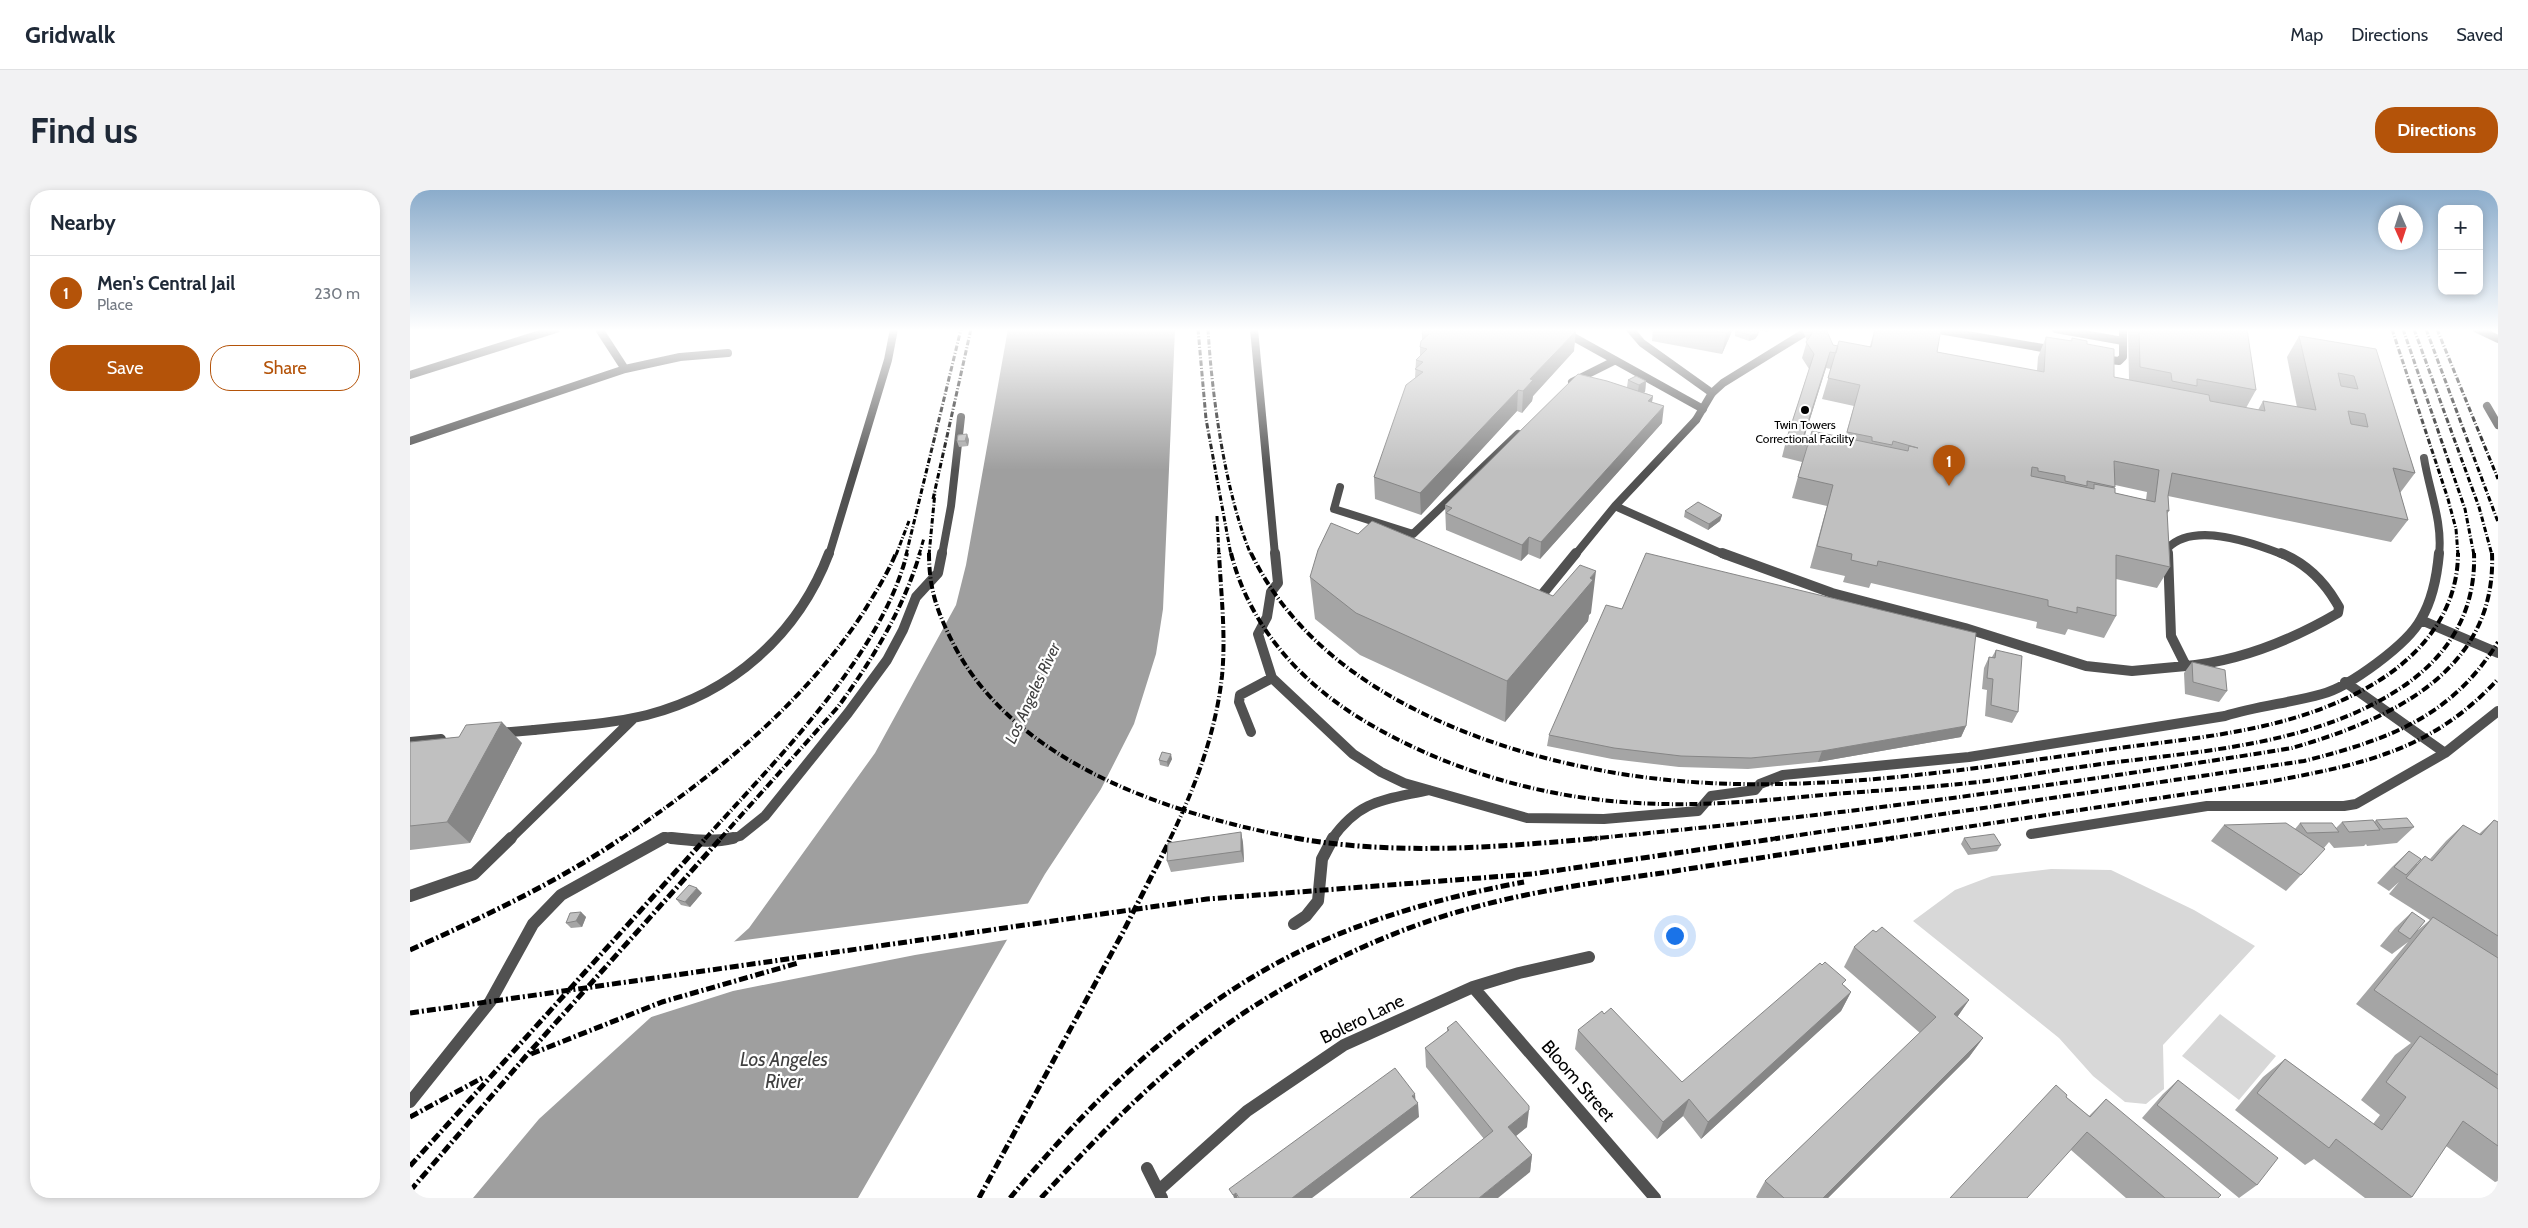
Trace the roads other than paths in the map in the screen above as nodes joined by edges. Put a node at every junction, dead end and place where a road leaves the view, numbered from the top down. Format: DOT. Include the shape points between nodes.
graph roads {
  1 [pos="604,376"];
  2 [pos="883,376"];
  3 [pos="1258,376"];
  4 [pos="1583,376"];
  5 [pos="1642,376"];
  6 [pos="1687,376"];
  7 [pos="1734,376"];
  8 [pos="1566,388"];
  9 [pos="1712,394"];
  10 [pos="2487,406"];
  11 [pos="1702,409"];
  12 [pos="961,418"];
  13 [pos="2498,425"];
  14 [pos="1524,428"];
  15 [pos="410,441"];
  16 [pos="2424,458"];
  17 [pos="1340,486"];
  18 [pos="1615,506"];
  19 [pos="1532,607"];
  20 [pos="2421,620"];
  21 [pos="2498,653"];
  22 [pos="2186,667"];
  23 [pos="1272,678"];
  24 [pos="2344,682"];
  25 [pos="2498,711"];
  26 [pos="634,718"];
  27 [pos="1251,732"];
  28 [pos="486,734"];
  29 [pos="448,738"];
  30 [pos="410,742"];
  31 [pos="2445,753"];
  32 [pos="1432,789"];
  33 [pos="2031,834"];
  34 [pos="410,896"];
  35 [pos="1294,924"];
  36 [pos="1589,957"];
  37 [pos="1473,987"];
  38 [pos="410,1102"];
  39 [pos="1147,1168"];
  40 [pos="1160,1194"];
  41 [pos="1655,1198"];
  1 -- 15 [label="street"];
  2 -- 26 [label="street" via="833,542 803,606 759,657 724,684 684,704"];
  3 -- 23 [label="street" via="1278,583 1270,590 1267,618 1258,634"];
  4 -- 8 [label="street"];
  5 -- 11 [label="street"];
  6 -- 9 [label="street"];
  7 -- 9 [label="street"];
  9 -- 11 [label="street"];
  10 -- 13 [label="street"];
  11 -- 18 [label="street" via="1696,420"];
  12 -- 38 [label="street" via="951,506 938,573 916,597 887,660 783,794 765,816 740,836 702,842 665,837 560,895 533,924 490,1002"];
  14 -- 17 [label="street" via="1413,534 1334,509"];
  16 -- 20 [label="street" via="2428,486 2438,514 2440,546 2436,582"];
  18 -- 19 [label="street"];
  18 -- 22 [label="street" via="1700,544 1832,593 1965,628 2094,669 2130,672"];
  20 -- 21 [label="street"];
  20 -- 24 [label="street" via="2385,657"];
  22 -- 22 [label="street" via="2239,659 2297,638 2338,613 2339,607 2310,570 2282,554 2247,540 2192,536 2178,539 2168,548 2171,636"];
  23 -- 27 [label="street" via="1240,695 1239,702"];
  23 -- 32 [label="street" via="1353,754 1404,783"];
  24 -- 31 [label="street"];
  24 -- 32 [label="street" via="2324,694 2248,708 2225,716 1969,757 1783,775 1760,784 1755,790 1711,796 1693,812 1604,819 1527,818 1449,797"];
  25 -- 31 [label="street"];
  26 -- 28 [label="street"];
  26 -- 34 [label="street" via="474,874"];
  29 -- 30 [label="street"];
  31 -- 33 [label="street" via="2356,804 2207,806"];
  32 -- 35 [label="street" via="1366,806 1352,817 1338,831 1322,856 1318,903 1307,916"];
  36 -- 37 [label="street, Bolero Lane"];
  37 -- 40 [label="street, Bolero Lane" via="1344,1045 1247,1111"];
  37 -- 41 [label="street, Bloom Street"];
  39 -- 40 [label="street"];
}
